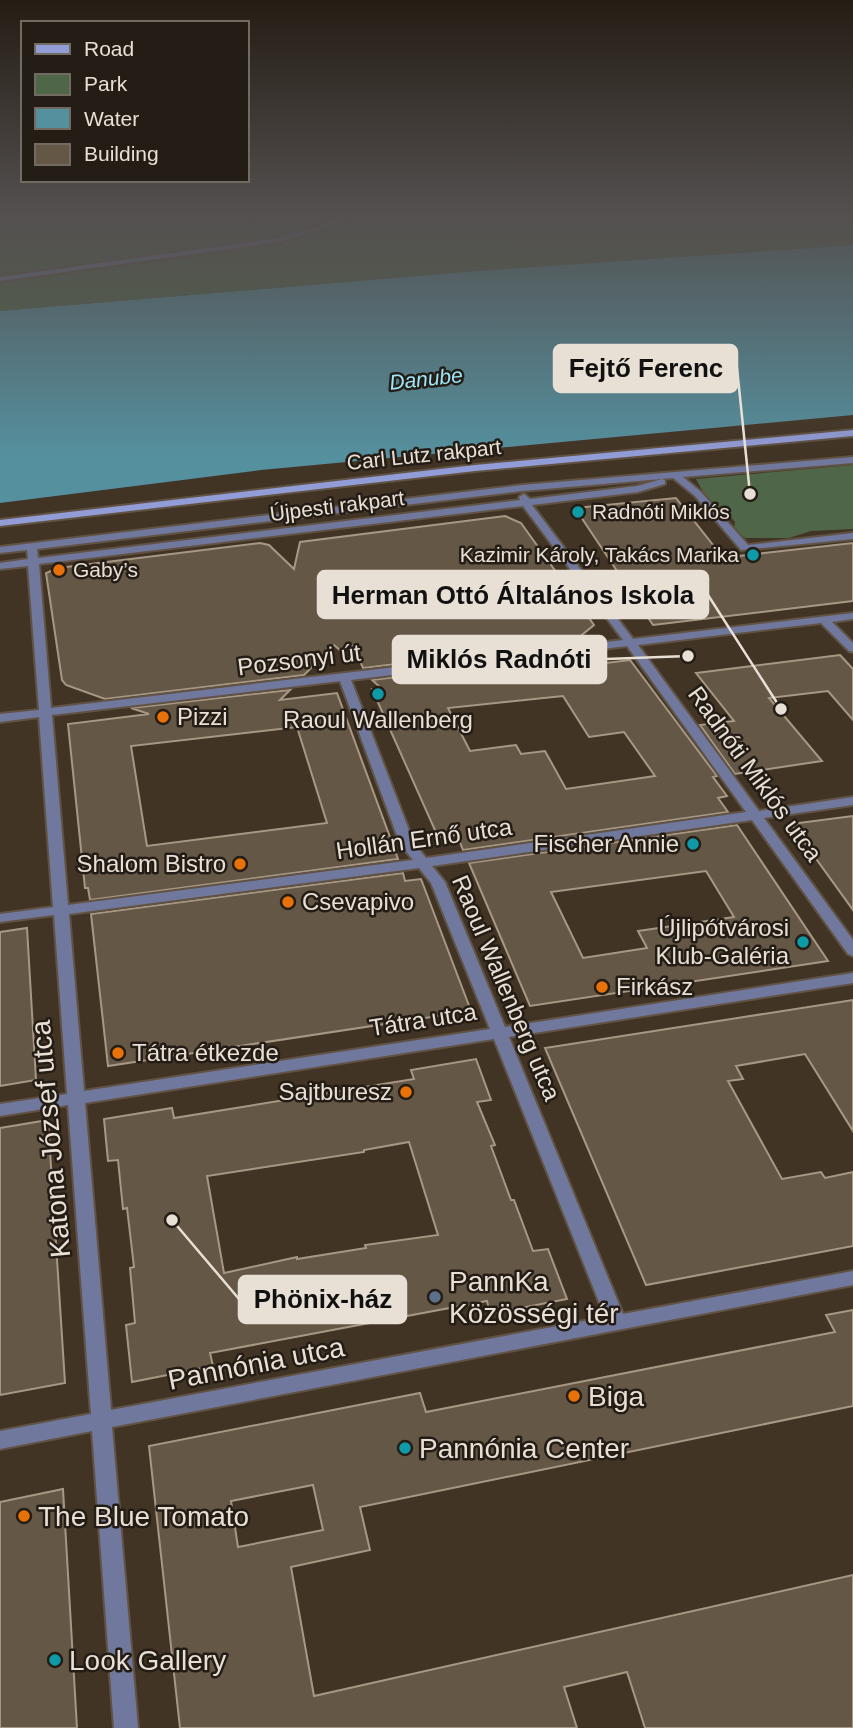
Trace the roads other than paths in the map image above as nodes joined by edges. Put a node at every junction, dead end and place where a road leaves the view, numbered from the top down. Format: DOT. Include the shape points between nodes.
graph roads {
  1 [pos="853,433"];
  2 [pos="853,460"];
  3 [pos="676,475"];
  4 [pos="522,488"];
  5 [pos="526,502"];
  6 [pos="0,523"];
  7 [pos="853,536"];
  8 [pos="32,546"];
  9 [pos="0,550"];
  10 [pos="33,562"];
  11 [pos="0,566"];
  12 [pos="853,616"];
  13 [pos="823,619"];
  14 [pos="631,642"];
  15 [pos="853,649"];
  16 [pos="344,676"];
  17 [pos="45,713"];
  18 [pos="0,718"];
  19 [pos="853,801"];
  20 [pos="757,814"];
  21 [pos="423,863"];
  22 [pos="61,910"];
  23 [pos="0,918"];
  24 [pos="853,951"];
  25 [pos="853,978"];
  26 [pos="499,1032"];
  27 [pos="76,1098"];
  28 [pos="0,1110"];
  29 [pos="853,1278"];
  30 [pos="617,1323"];
  31 [pos="102,1421"];
  32 [pos="0,1440"];
  33 [pos="127,1728"];
  1 -- 6 [label="main road, Carl Lutz rakpart" via="461,470"];
  2 -- 3 [label="street, Újpesti rakpart"];
  3 -- 4 [label="street, Újpesti rakpart"];
  3 -- 5 [label="street, Újpesti rakpart" via="638,489"];
  3 -- 7 [label="street" via="745,548"];
  4 -- 5 [label="street, Radnóti Miklós utca"];
  4 -- 8 [label="street, Újpesti rakpart"];
  5 -- 10 [label="street, Újpesti rakpart"];
  5 -- 14 [label="street, Radnóti Miklós utca"];
  8 -- 9 [label="street, Újpesti rakpart"];
  8 -- 10 [label="street, Katona József utca"];
  10 -- 11 [label="street, Újpesti rakpart"];
  10 -- 17 [label="street, Katona József utca"];
  12 -- 13 [label="street, Pozsonyi út"];
  13 -- 14 [label="street, Pozsonyi út"];
  13 -- 15 [label="street"];
  14 -- 16 [label="street, Pozsonyi út"];
  14 -- 20 [label="street, Radnóti Miklós utca"];
  16 -- 17 [label="street, Pozsonyi út"];
  16 -- 21 [label="street, Raoul Wallenberg utca" via="407,844"];
  17 -- 18 [label="street, Pozsonyi út"];
  17 -- 22 [label="street, Katona József utca"];
  19 -- 20 [label="street, Hollán Ernő utca"];
  20 -- 21 [label="street, Hollán Ernő utca"];
  20 -- 24 [label="street, Radnóti Miklós utca"];
  21 -- 22 [label="street, Hollán Ernő utca"];
  21 -- 26 [label="street, Raoul Wallenberg utca" via="438,882"];
  22 -- 23 [label="street, Hollán Ernő utca"];
  22 -- 27 [label="street, Katona József utca"];
  25 -- 26 [label="street, Tátra utca"];
  26 -- 27 [label="street, Tátra utca"];
  26 -- 30 [label="street, Raoul Wallenberg utca"];
  27 -- 28 [label="street, Tátra utca"];
  27 -- 31 [label="street, Katona József utca"];
  29 -- 30 [label="street, Pannónia utca"];
  30 -- 31 [label="street, Pannónia utca"];
  31 -- 32 [label="street, Pannónia utca"];
  31 -- 33 [label="street, Katona József utca"];
}
